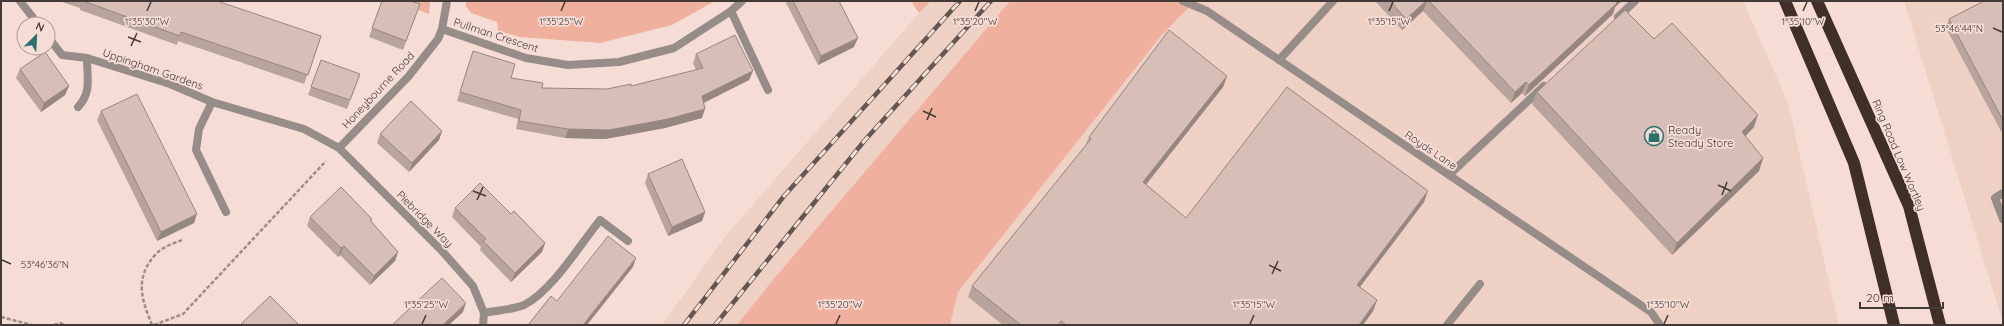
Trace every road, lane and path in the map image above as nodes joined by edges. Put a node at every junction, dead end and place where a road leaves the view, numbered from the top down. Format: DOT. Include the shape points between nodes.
graph roads {
  1 [pos="20,1"];
  2 [pos="447,1"];
  3 [pos="742,1"];
  4 [pos="1183,1"];
  5 [pos="1333,1"];
  6 [pos="1635,1"];
  7 [pos="1785,1"];
  8 [pos="1817,1"];
  9 [pos="732,11"];
  10 [pos="32,16"];
  11 [pos="1612,23"];
  12 [pos="442,29"];
  13 [pos="56,48"];
  14 [pos="88,58"];
  15 [pos="1279,60"];
  16 [pos="1548,83"];
  17 [pos="768,90"];
  18 [pos="212,102"];
  19 [pos="78,107"];
  20 [pos="338,148"];
  21 [pos="1449,175"];
  22 [pos="2003,193"];
  23 [pos="226,212"];
  24 [pos="2003,219"];
  25 [pos="182,240"];
  26 [pos="628,241"];
  27 [pos="1480,284"];
  28 [pos="484,313"];
  29 [pos="1,317"];
  30 [pos="32,325"];
  31 [pos="54,325"];
  32 [pos="65,325"];
  33 [pos="153,325"];
  34 [pos="483,325"];
  35 [pos="1447,325"];
  36 [pos="1660,325"];
  37 [pos="1894,325"];
  38 [pos="1940,325"];
  1 -- 10 [label="street"];
  2 -- 12 [label="street, Honeybourne Road"];
  3 -- 9 [label="street, Pullman Crescent"];
  4 -- 15 [label="street, Royds Lane" via="1207,11"];
  5 -- 15 [label="street"];
  6 -- 11 [label="street"];
  7 -- 37 [label="highway" via="1854,163"];
  8 -- 38 [label="highway, Ring Road Low Wortley" via="1909,206"];
  9 -- 12 [label="street, Pullman Crescent" via="674,48 619,62 568,64 526,58"];
  9 -- 17 [label="street"];
  12 -- 20 [label="street, Honeybourne Road" via="438,39 408,77"];
  13 -- 14 [label="street, Uppingham Gardens" via="62,55"];
  14 -- 18 [label="street, Uppingham Gardens" via="170,84"];
  14 -- 19 [label="street, Uppingham Gardens" via="89,86 85,99"];
  15 -- 21 [label="street, Royds Lane"];
  16 -- 21 [label="street"];
  18 -- 20 [label="street, Uppingham Gardens" via="304,129"];
  18 -- 23 [label="street, Uppingham Gardens" via="198,129 196,150"];
  20 -- 28 [label="street, Piebridge Way" via="442,251 473,286"];
  20 -- 33 [label="path" via="183,314"];
  21 -- 36 [label="street, Royds Lane" via="1651,312"];
  22 -- 24 [label="street" via="1995,198"];
  25 -- 33 [label="path" via="158,252 145,270 140,287 142,301"];
  26 -- 28 [label="street" via="600,220 546,288 534,299 522,306"];
  27 -- 35 [label="street"];
  28 -- 34 [label="street, Piebridge Way"];
  29 -- 30 [label="path"];
  31 -- 32 [label="path"];
}
